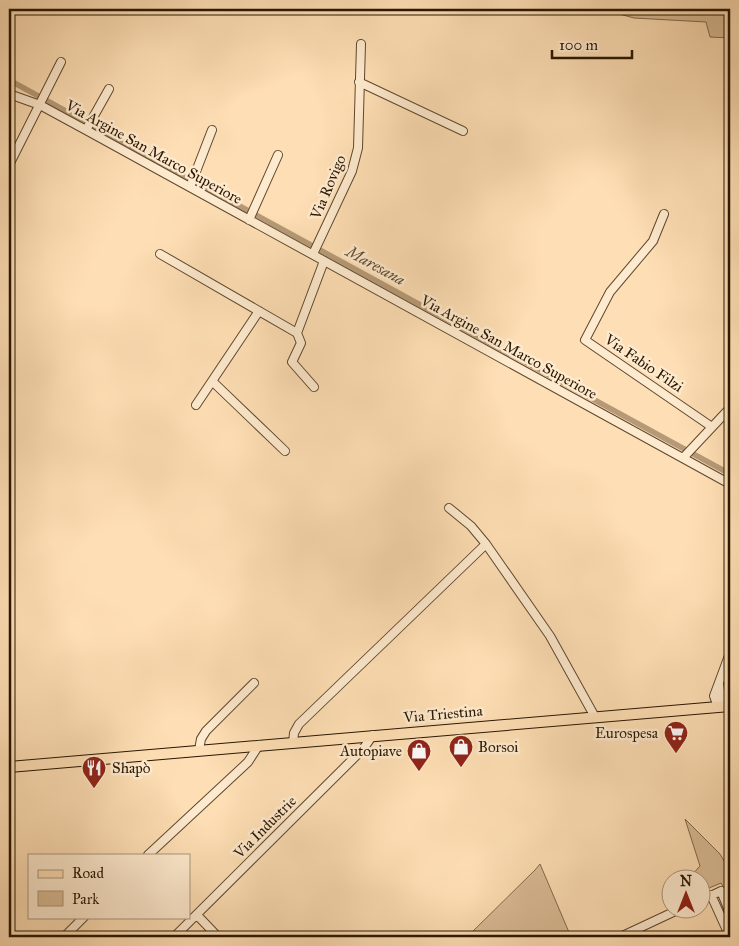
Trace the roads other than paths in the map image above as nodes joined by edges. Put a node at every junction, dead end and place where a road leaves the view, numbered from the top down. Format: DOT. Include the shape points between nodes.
graph roads {
  1 [pos="361,44"];
  2 [pos="61,62"];
  3 [pos="360,82"];
  4 [pos="109,89"];
  5 [pos="9,94"];
  6 [pos="41,104"];
  7 [pos="87,129"];
  8 [pos="212,130"];
  9 [pos="463,131"];
  10 [pos="278,155"];
  11 [pos="9,165"];
  12 [pos="190,186"];
  13 [pos="664,214"];
  14 [pos="250,219"];
  15 [pos="314,253"];
  16 [pos="160,254"];
  17 [pos="324,261"];
  18 [pos="259,311"];
  19 [pos="297,332"];
  20 [pos="212,382"];
  21 [pos="314,387"];
  22 [pos="196,405"];
  23 [pos="730,408"];
  24 [pos="712,426"];
  25 [pos="286,451"];
  26 [pos="684,457"];
  27 [pos="730,484"];
  28 [pos="449,508"];
  29 [pos="486,544"];
  30 [pos="730,653"];
  31 [pos="254,683"];
  32 [pos="730,706"];
  33 [pos="718,707"];
  34 [pos="595,717"];
  35 [pos="373,735"];
  36 [pos="293,743"];
  37 [pos="259,745"];
  38 [pos="199,750"];
  39 [pos="9,767"];
  40 [pos="149,854"];
  41 [pos="712,895"];
  42 [pos="712,897"];
  43 [pos="730,913"];
  44 [pos="197,914"];
  45 [pos="662,917"];
  46 [pos="83,918"];
  47 [pos="64,937"];
  48 [pos="174,937"];
  49 [pos="218,937"];
  50 [pos="620,937"];
  51 [pos="730,937"];
  1 -- 3 [label="street, Via Rovigo"];
  2 -- 6 [label="street"];
  3 -- 9 [label="street"];
  3 -- 15 [label="street, Via Rovigo" via="358,148 352,171"];
  4 -- 7 [label="street"];
  5 -- 6 [label="street, Via Argine San Marco Superiore"];
  6 -- 7 [label="street, Via Argine San Marco Superiore"];
  6 -- 11 [label="street"];
  7 -- 12 [label="street, Via Argine San Marco Superiore"];
  8 -- 12 [label="street"];
  10 -- 14 [label="street"];
  12 -- 14 [label="street, Via Argine San Marco Superiore"];
  13 -- 24 [label="street, Via Fabio Filzi" via="654,241 610,292 585,340"];
  14 -- 15 [label="street, Via Argine San Marco Superiore"];
  15 -- 17 [label="street, Via Argine San Marco Superiore"];
  16 -- 18 [label="street"];
  17 -- 19 [label="street"];
  17 -- 26 [label="street, Via Argine San Marco Superiore"];
  18 -- 19 [label="street"];
  18 -- 20 [label="street"];
  19 -- 21 [label="street" via="301,343 292,362"];
  20 -- 22 [label="street"];
  20 -- 25 [label="street"];
  23 -- 24 [label="street"];
  24 -- 26 [label="street"];
  26 -- 27 [label="street, Via Argine San Marco Superiore"];
  28 -- 29 [label="street" via="465,520"];
  29 -- 34 [label="street" via="550,636"];
  29 -- 36 [label="street" via="299,724"];
  30 -- 33 [label="street" via="719,683 721,698"];
  31 -- 38 [label="street" via="206,731"];
  32 -- 33 [label="main road, Via Triestina"];
  33 -- 34 [label="main road, Via Triestina"];
  34 -- 35 [label="main road, Via Triestina"];
  35 -- 36 [label="main road, Via Triestina"];
  35 -- 44 [label="street, Via Industrie" via="363,749"];
  36 -- 37 [label="main road, Via Triestina"];
  37 -- 38 [label="main road, Via Triestina"];
  37 -- 40 [label="street" via="248,762"];
  38 -- 39 [label="main road, Via Triestina"];
  41 -- 43 [label="street" via="721,891"];
  42 -- 51 [label="street"];
  44 -- 48 [label="street, Via Industrie"];
  44 -- 49 [label="street"];
  45 -- 50 [label="street"];
  46 -- 47 [label="street"];
}
